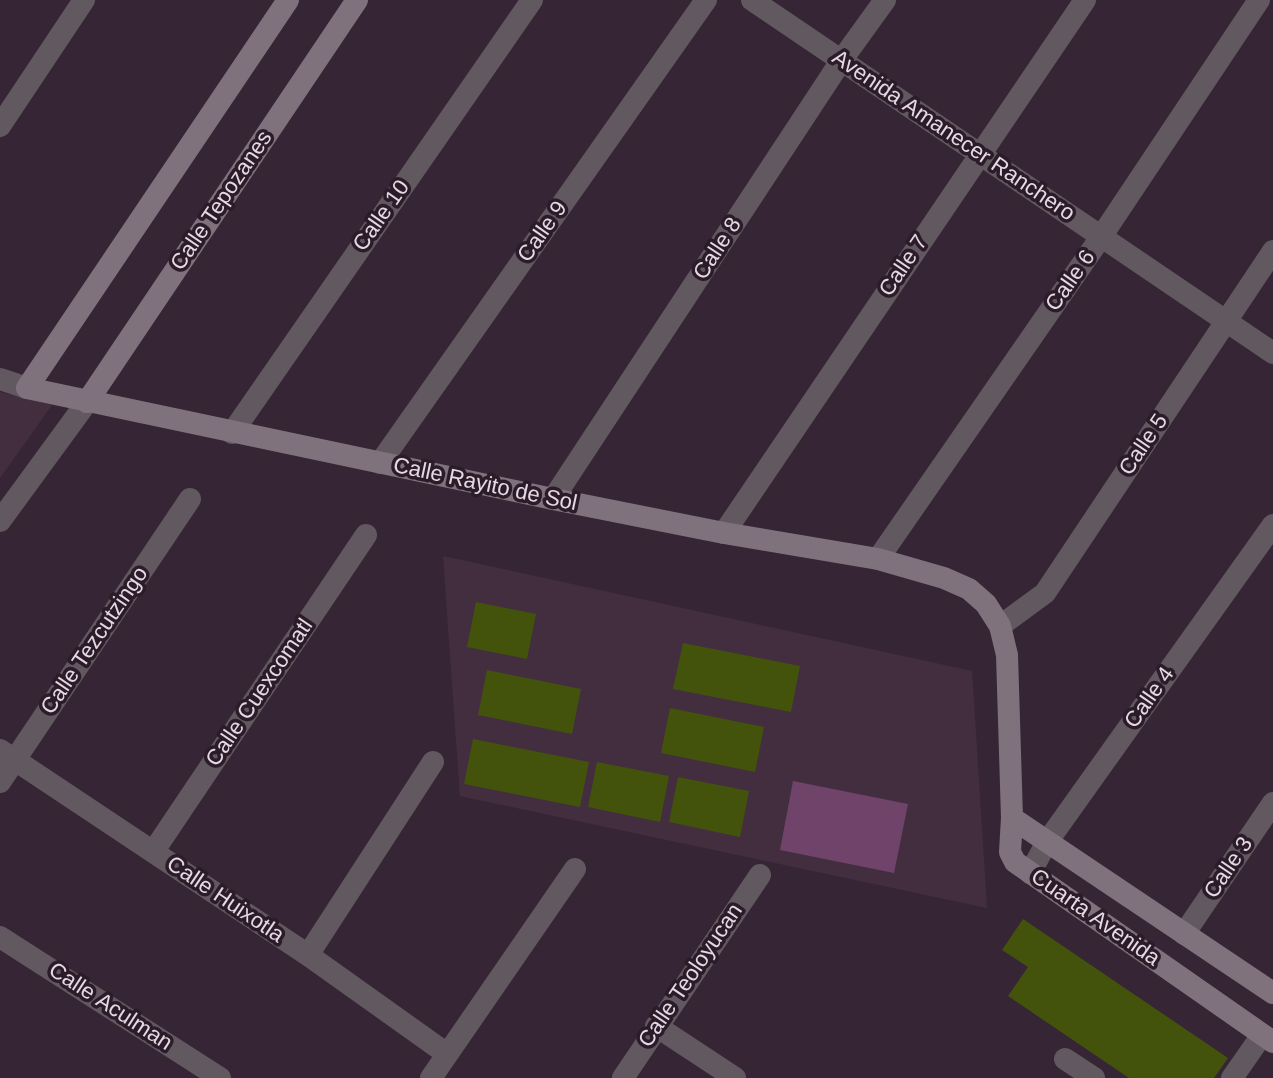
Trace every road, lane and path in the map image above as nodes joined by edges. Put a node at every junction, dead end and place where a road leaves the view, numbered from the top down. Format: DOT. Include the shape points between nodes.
graph roads {
  1 [pos="84,0"];
  2 [pos="288,0"];
  3 [pos="357,0"];
  4 [pos="532,0"];
  5 [pos="706,0"];
  6 [pos="752,0"];
  7 [pos="885,0"];
  8 [pos="1085,0"];
  9 [pos="1259,0"];
  10 [pos="841,61"];
  11 [pos="0,126"];
  12 [pos="979,156"];
  13 [pos="1101,237"];
  14 [pos="1273,251"];
  15 [pos="1226,322"];
  16 [pos="1273,353"];
  17 [pos="0,379"];
  18 [pos="27,388"];
  19 [pos="87,402"];
  20 [pos="232,433"];
  21 [pos="380,463"];
  22 [pos="190,499"];
  23 [pos="553,499"];
  24 [pos="0,521"];
  25 [pos="1273,525"];
  26 [pos="724,533"];
  27 [pos="366,535"];
  28 [pos="878,559"];
  29 [pos="1000,626"];
  30 [pos="7,755"];
  31 [pos="433,762"];
  32 [pos="0,782"];
  33 [pos="1273,803"];
  34 [pos="1012,818"];
  35 [pos="1047,842"];
  36 [pos="153,852"];
  37 [pos="575,869"];
  38 [pos="1030,873"];
  39 [pos="760,875"];
  40 [pos="1184,934"];
  41 [pos="0,937"];
  42 [pos="308,955"];
  43 [pos="1273,993"];
  44 [pos="656,1026"];
  45 [pos="1268,1038"];
  46 [pos="447,1054"];
  47 [pos="1065,1059"];
  48 [pos="220,1078"];
  49 [pos="431,1078"];
  50 [pos="623,1078"];
  51 [pos="735,1078"];
  52 [pos="1094,1078"];
  53 [pos="1232,1078"];
  1 -- 11 [label="street"];
  2 -- 18 [label="main road"];
  3 -- 19 [label="main road, Calle Tepozanes"];
  4 -- 20 [label="street, Calle 10"];
  5 -- 21 [label="street, Calle 9"];
  6 -- 10 [label="street, Avenida Amanecer Ranchero"];
  7 -- 10 [label="street, Calle 8"];
  8 -- 12 [label="street, Calle 7"];
  9 -- 13 [label="street, Calle 6"];
  10 -- 12 [label="street, Avenida Amanecer Ranchero"];
  10 -- 23 [label="street, Calle 8"];
  12 -- 13 [label="street, Avenida Amanecer Ranchero"];
  12 -- 26 [label="street, Calle 7"];
  13 -- 15 [label="street, Avenida Amanecer Ranchero"];
  13 -- 28 [label="street, Calle 6"];
  14 -- 15 [label="street, Calle 5"];
  15 -- 16 [label="street, Avenida Amanecer Ranchero"];
  15 -- 29 [label="street, Calle 5" via="1045,593"];
  17 -- 18 [label="street, Calle Rayito de Sol"];
  18 -- 19 [label="main road, Calle Rayito de Sol"];
  19 -- 20 [label="main road, Calle Rayito de Sol"];
  19 -- 24 [label="street"];
  20 -- 21 [label="main road, Calle Rayito de Sol"];
  21 -- 23 [label="main road, Calle Rayito de Sol"];
  22 -- 30 [label="street, Calle Tezcutzingo"];
  23 -- 26 [label="main road, Calle Rayito de Sol"];
  25 -- 35 [label="street, Calle 4"];
  26 -- 28 [label="main road, Calle Rayito de Sol"];
  27 -- 36 [label="street, Calle Cuexcomatl"];
  28 -- 29 [label="main road, Calle Rayito de Sol" via="969,589"];
  29 -- 34 [label="main road" via="1007,655"];
  30 -- 32 [label="street, Calle Tezcutzingo"];
  30 -- 36 [label="street, Calle Huixotla"];
  31 -- 42 [label="street"];
  33 -- 40 [label="street, Calle 3"];
  34 -- 35 [label="main road, Cuarta Avenida"];
  34 -- 38 [label="main road, Cuarta Avenida" via="1010,852"];
  35 -- 38 [label="street, Calle 4"];
  35 -- 40 [label="main road, Cuarta Avenida"];
  36 -- 42 [label="street, Calle Huixotla"];
  37 -- 46 [label="street"];
  38 -- 45 [label="main road, Cuarta Avenida"];
  39 -- 44 [label="street, Calle Teoloyucan"];
  40 -- 43 [label="main road, Cuarta Avenida"];
  41 -- 48 [label="street, Calle Aculman"];
  42 -- 46 [label="street, Calle Huixotla"];
  44 -- 50 [label="street, Calle Teoloyucan"];
  44 -- 51 [label="street"];
  45 -- 53 [label="street"];
  46 -- 49 [label="street"];
  47 -- 52 [label="street"];
}
